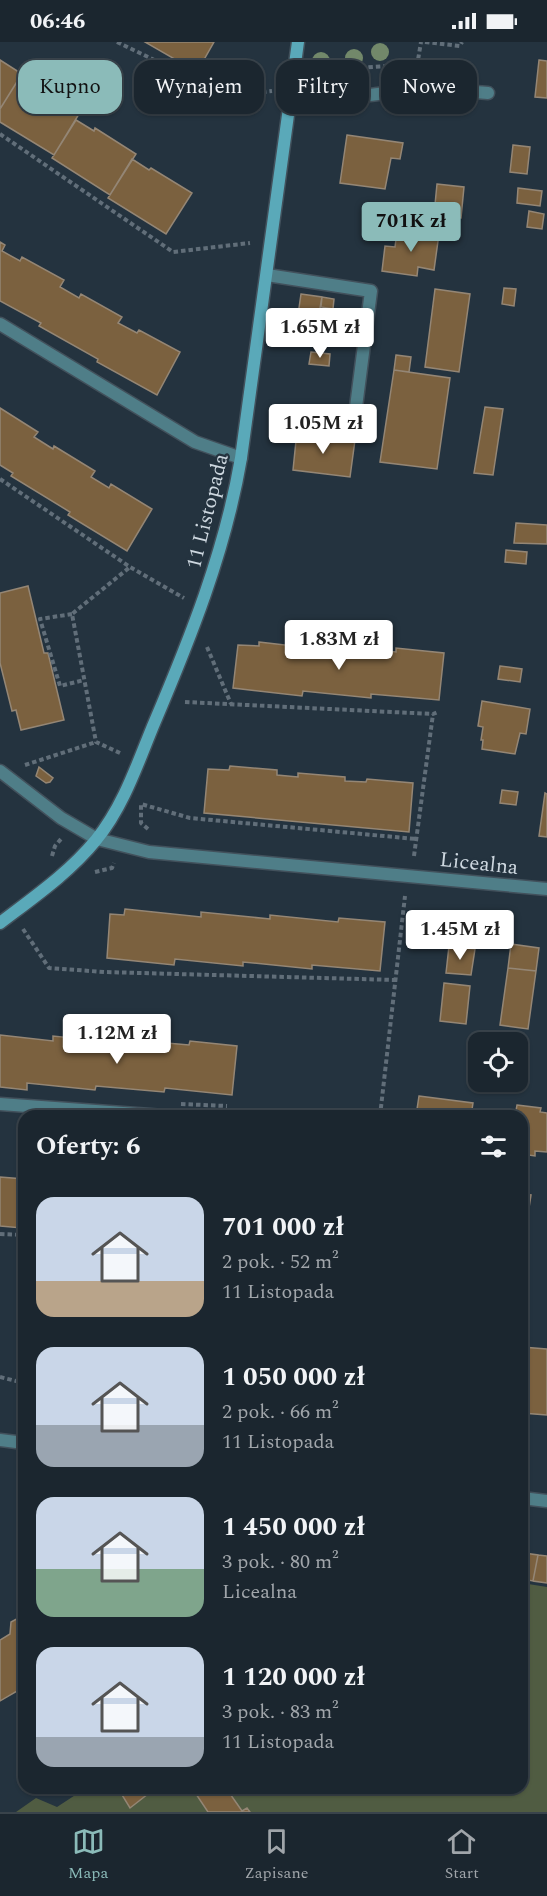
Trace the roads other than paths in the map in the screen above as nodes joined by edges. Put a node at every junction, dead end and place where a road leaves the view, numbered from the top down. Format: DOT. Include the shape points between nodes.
graph roads {
  1 [pos="298,42"];
  2 [pos="295,60"];
  3 [pos="488,93"];
  4 [pos="369,94"];
  5 [pos="288,114"];
  6 [pos="267,275"];
  7 [pos="0,324"];
  8 [pos="356,407"];
  9 [pos="241,458"];
  10 [pos="1,772"];
  11 [pos="97,839"];
  12 [pos="547,889"];
  13 [pos="0,923"];
  14 [pos="0,1104"];
  15 [pos="82,1110"];
  16 [pos="0,1440"];
  17 [pos="18,1442"];
  18 [pos="528,1499"];
  19 [pos="547,1501"];
  1 -- 2 [label="street, 11 Listopada"];
  3 -- 4 [label="street" via="425,88"];
  5 -- 6 [label="street, 11 Listopada"];
  6 -- 8 [label="street" via="371,291"];
  6 -- 9 [label="street, 11 Listopada"];
  7 -- 9 [label="street" via="195,442"];
  9 -- 11 [label="street, 11 Listopada" via="219,555 192,634 129,784"];
  10 -- 11 [label="street" via="61,818"];
  11 -- 12 [label="street, Licealna" via="149,852"];
  11 -- 13 [label="street, 11 Listopada" via="72,867"];
  14 -- 15 [label="street"];
  16 -- 17 [label="street"];
  18 -- 19 [label="street"];
}
